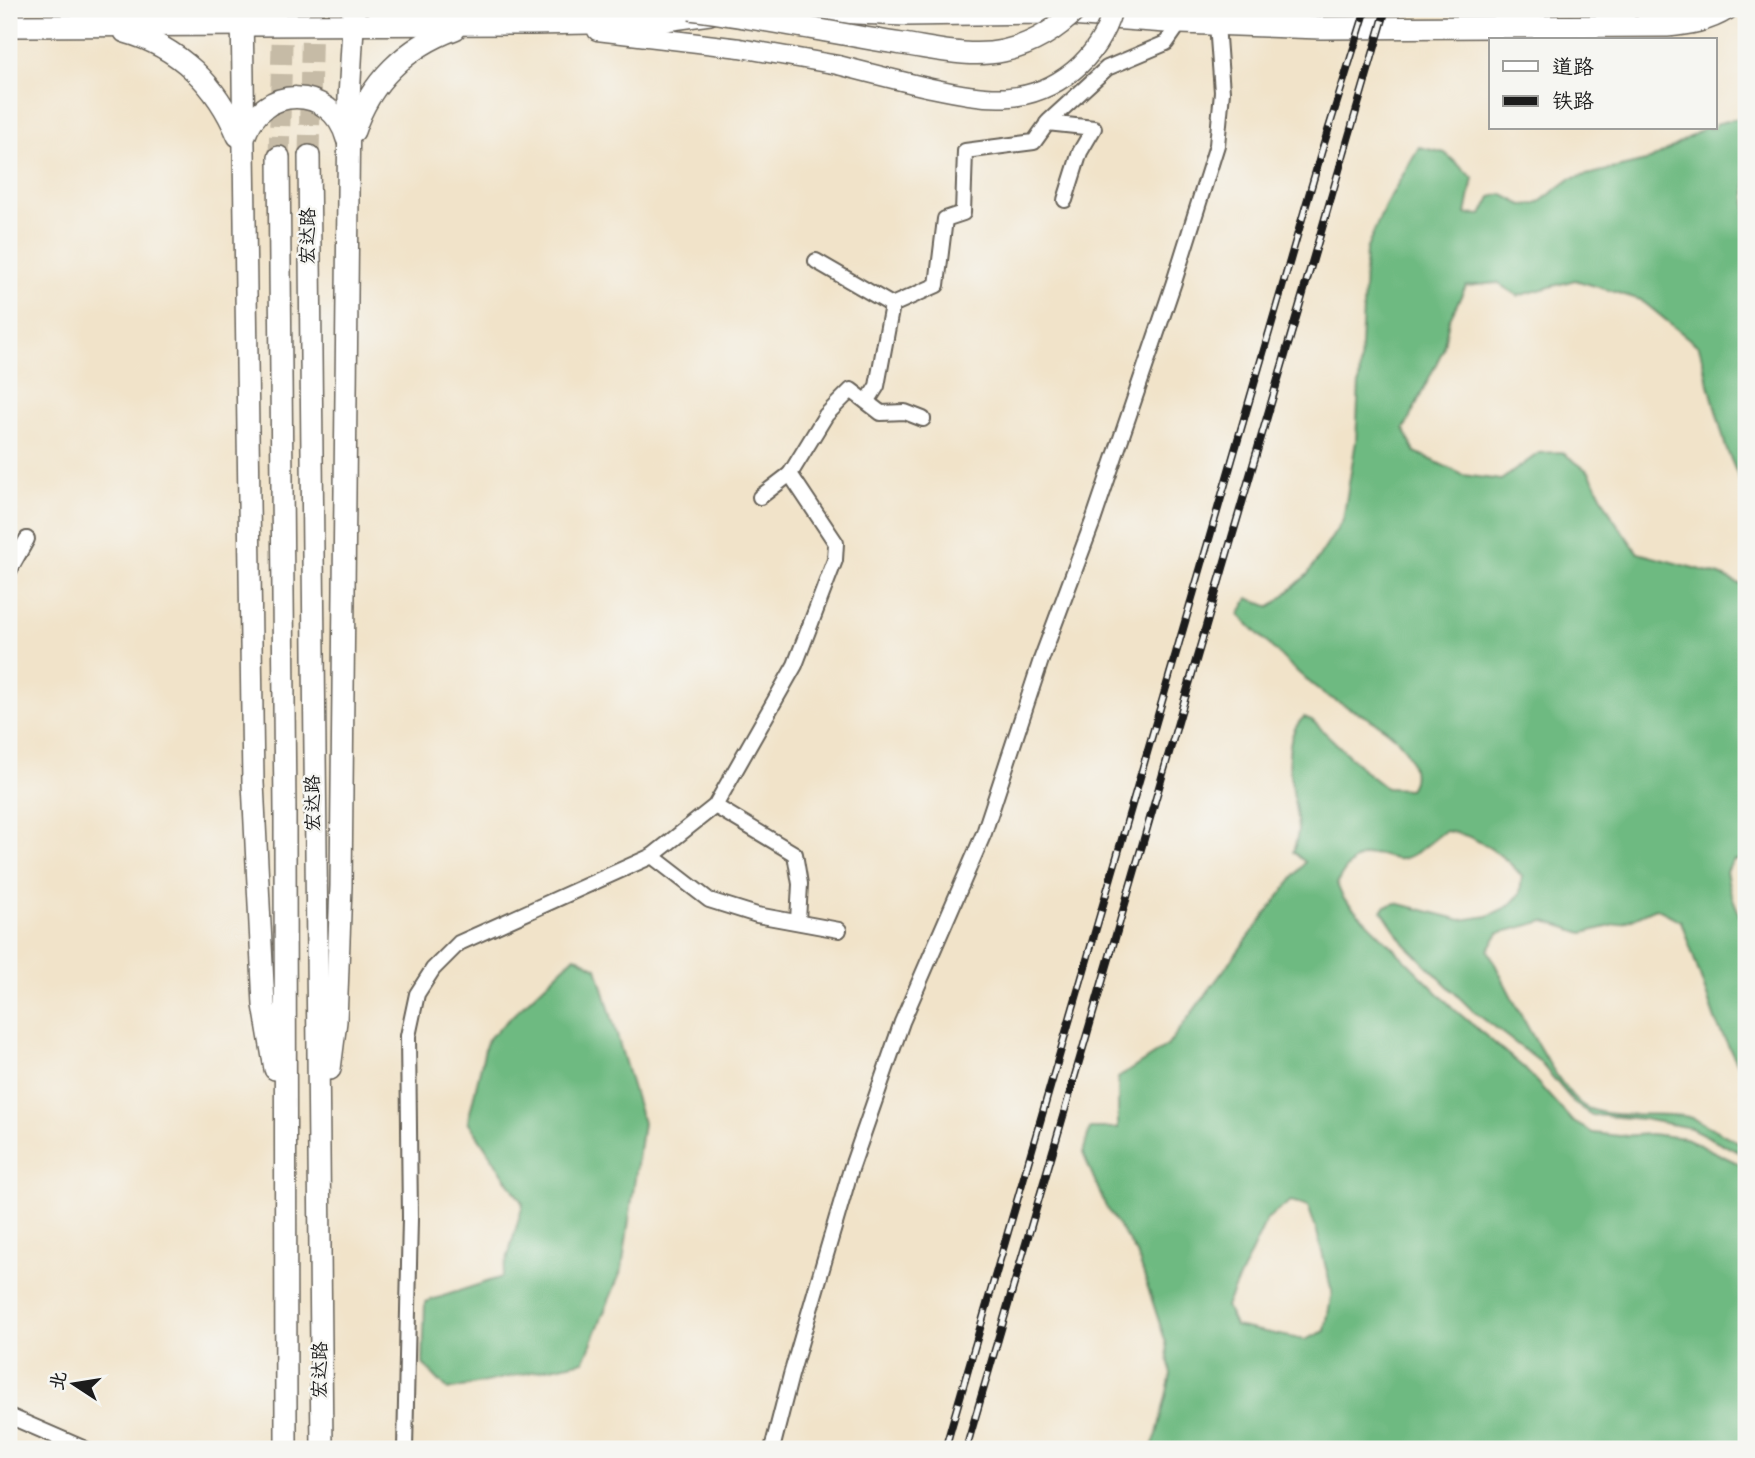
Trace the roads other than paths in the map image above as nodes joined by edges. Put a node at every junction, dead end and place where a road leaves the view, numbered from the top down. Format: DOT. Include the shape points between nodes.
graph roads {
  1 [pos="690,9"];
  2 [pos="751,9"];
  3 [pos="760,9"];
  4 [pos="1077,9"];
  5 [pos="1113,9"];
  6 [pos="1727,9"];
  7 [pos="242,17"];
  8 [pos="354,17"];
  9 [pos="1180,23"];
  10 [pos="475,24"];
  11 [pos="531,24"];
  12 [pos="1217,24"];
  13 [pos="9,26"];
  14 [pos="92,26"];
  15 [pos="1047,123"];
  16 [pos="242,147"];
  17 [pos="349,151"];
  18 [pos="309,156"];
  19 [pos="279,157"];
  20 [pos="1065,200"];
  21 [pos="816,261"];
  22 [pos="892,305"];
  23 [pos="867,402"];
  24 [pos="923,419"];
  25 [pos="790,474"];
  26 [pos="760,497"];
  27 [pos="26,539"];
  28 [pos="9,571"];
  29 [pos="715,806"];
  30 [pos="652,856"];
  31 [pos="798,921"];
  32 [pos="839,930"];
  33 [pos="286,1131"];
  34 [pos="321,1134"];
  35 [pos="9,1416"];
  36 [pos="85,1449"];
  37 [pos="286,1449"];
  38 [pos="322,1449"];
  39 [pos="405,1449"];
  40 [pos="772,1449"];
  1 -- 4 [label="main road, bridge" via="967,54 1023,45 1055,28"];
  2 -- 11 [label="main road" via="650,22"];
  3 -- 9 [label="main road" via="905,15 1042,13"];
  5 -- 11 [label="street, bridge" via="1098,43 1079,66 1052,85 1021,97 996,99 740,48"];
  6 -- 12 [label="main road" via="1690,24 1667,26 1426,29"];
  7 -- 8 [label="main road"];
  7 -- 14 [label="main road"];
  7 -- 16 [label="main road"];
  8 -- 10 [label="main road"];
  8 -- 17 [label="main road"];
  9 -- 12 [label="main road"];
  9 -- 15 [label="street" via="1166,43 1107,68"];
  10 -- 11 [label="main road"];
  10 -- 17 [label="main road" via="425,42 397,63 365,104"];
  12 -- 40 [label="street" via="1222,92 1217,145 984,834 902,1022 851,1169"];
  13 -- 14 [label="main road"];
  14 -- 16 [label="main road" via="136,35 177,55 218,96"];
  15 -- 20 [label="street" via="1094,128 1080,152"];
  15 -- 22 [label="street" via="1034,142 965,151 963,213 945,219 937,285"];
  16 -- 17 [label="main road" via="255,116 273,102 295,97 317,102 336,116"];
  16 -- 33 [label="main road" via="253,783 264,1005"];
  17 -- 34 [label="main road" via="341,886 336,1021"];
  18 -- 34 [label="main road, 宏达路"];
  19 -- 33 [label="main road, 宏达路"];
  21 -- 22 [label="street"];
  22 -- 23 [label="street" via="877,386"];
  23 -- 24 [label="street" via="881,413 905,412"];
  23 -- 25 [label="street" via="851,390 827,415"];
  25 -- 26 [label="street"];
  25 -- 29 [label="street" via="836,543 835,560 795,665"];
  27 -- 28 [label="street"];
  29 -- 30 [label="street"];
  29 -- 31 [label="street" via="795,854 800,884"];
  30 -- 31 [label="street" via="709,900"];
  30 -- 39 [label="street" via="459,943 433,969 417,994 408,1036"];
  31 -- 32 [label="street"];
  33 -- 37 [label="main road, 宏达路"];
  34 -- 38 [label="main road, 宏达路"];
  35 -- 36 [label="street"];
}
